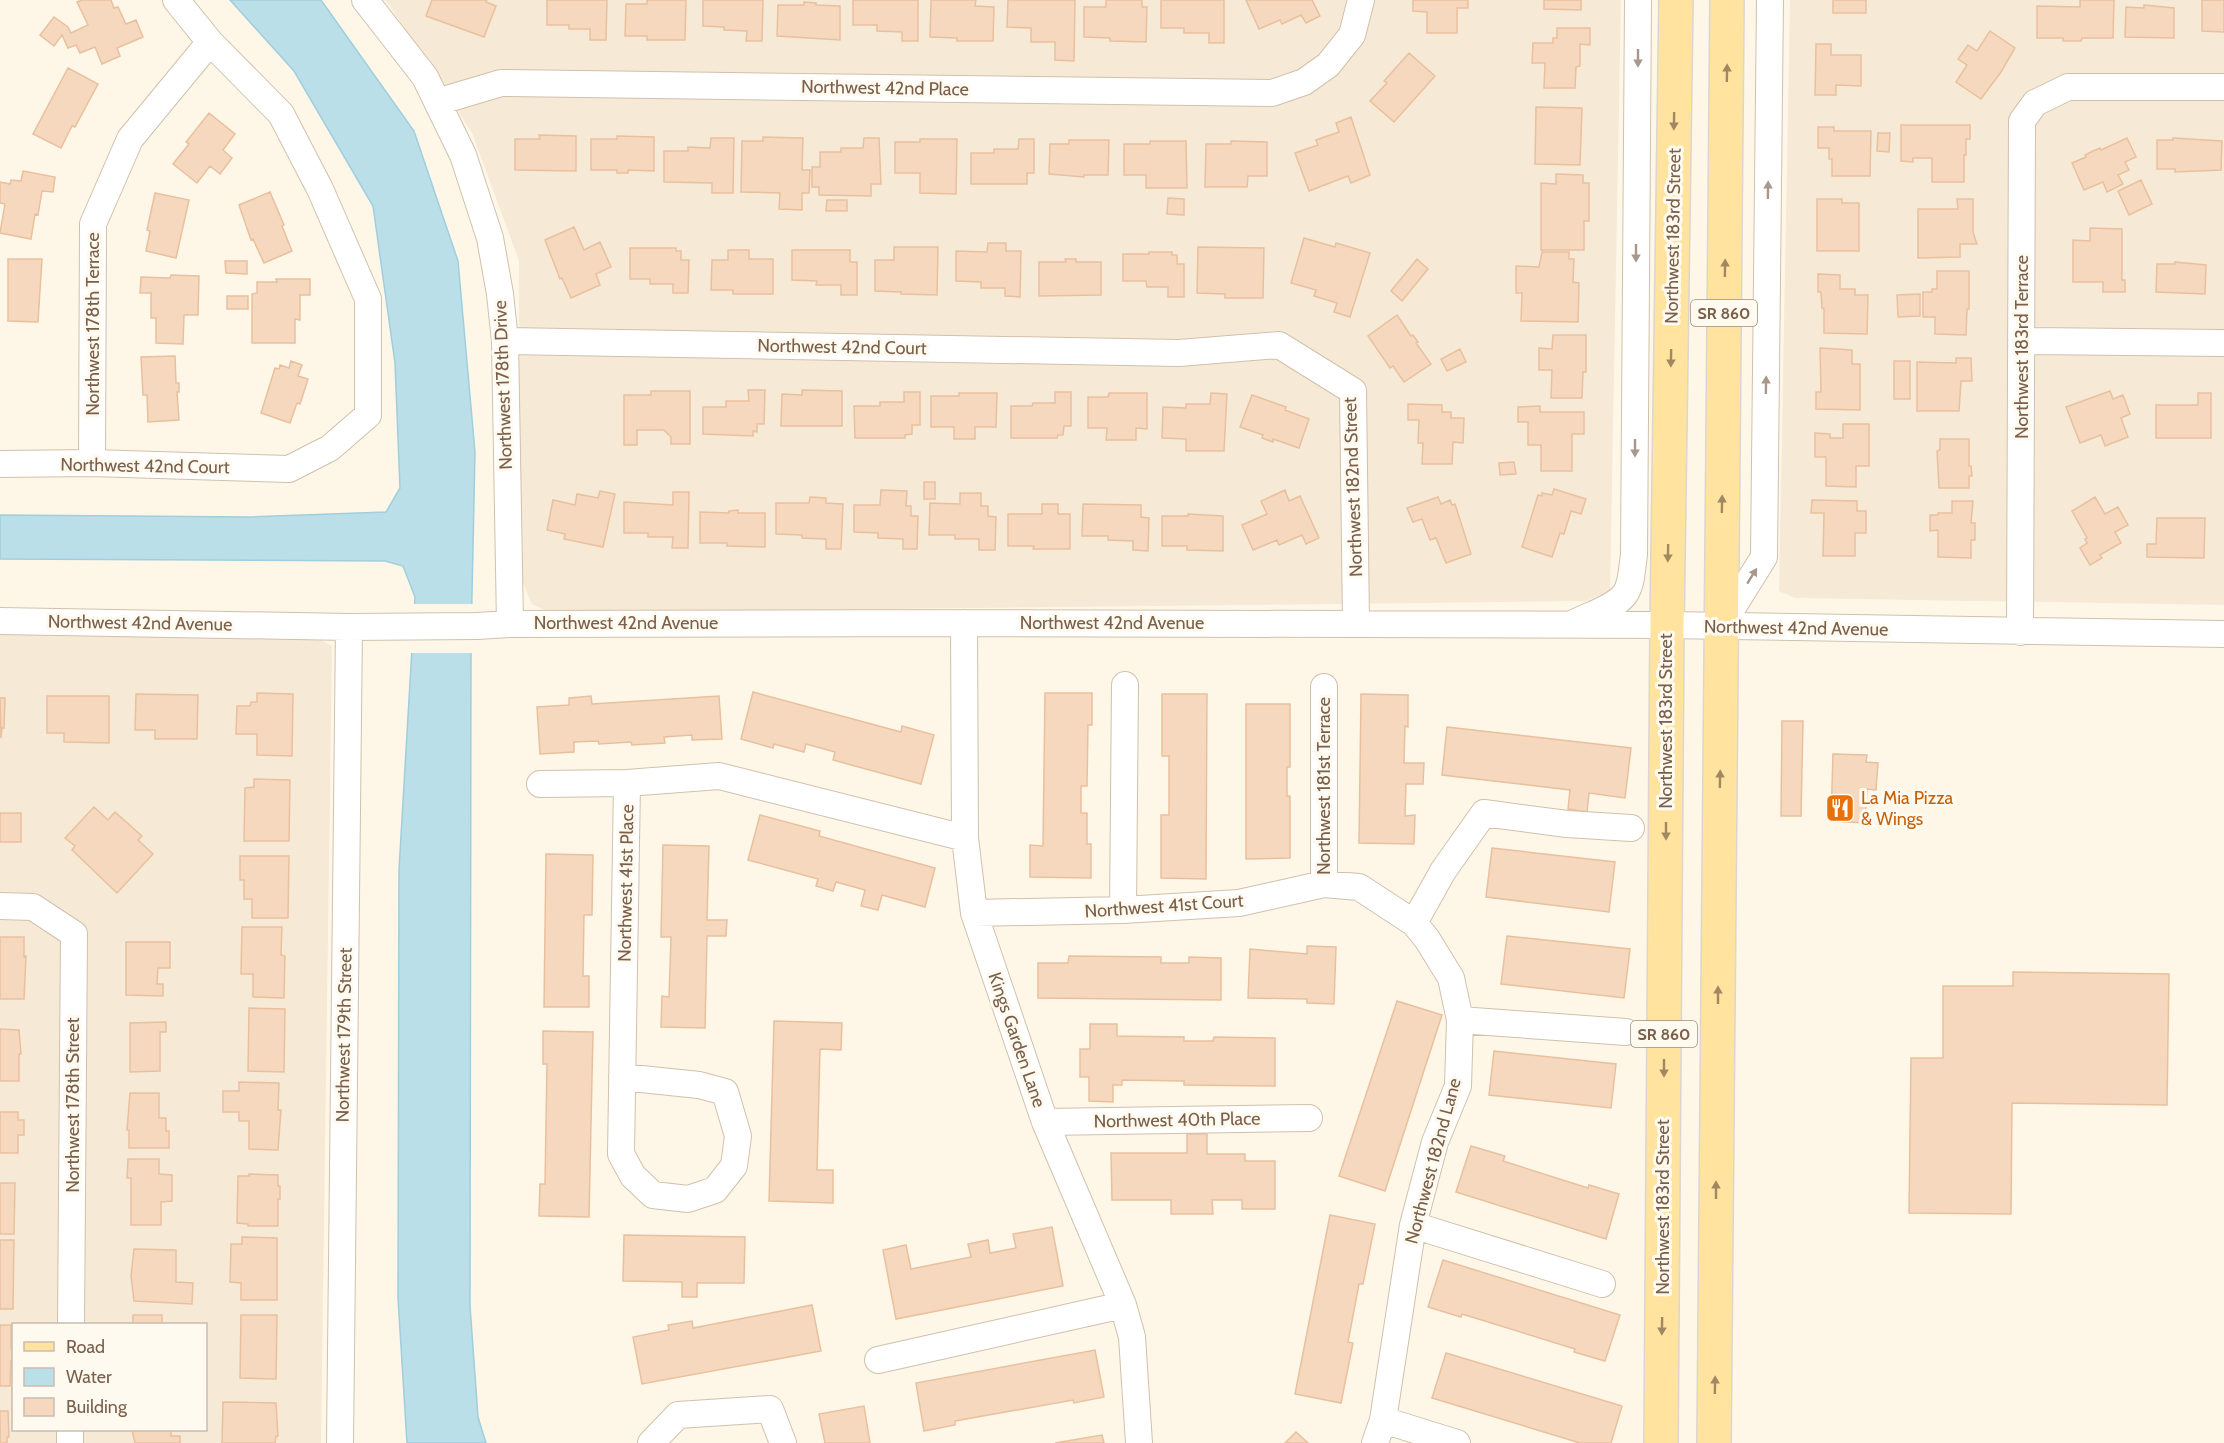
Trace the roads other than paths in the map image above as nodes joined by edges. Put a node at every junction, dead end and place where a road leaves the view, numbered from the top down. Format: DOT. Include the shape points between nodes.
graph roads {
  1 [pos="176,0"];
  2 [pos="365,0"];
  3 [pos="1361,0"];
  4 [pos="1638,0"];
  5 [pos="1676,0"];
  6 [pos="1727,0"];
  7 [pos="1770,0"];
  8 [pos="210,42"];
  9 [pos="2224,87"];
  10 [pos="437,102"];
  11 [pos="505,341"];
  12 [pos="2022,341"];
  13 [pos="2224,343"];
  14 [pos="1179,352"];
  15 [pos="92,463"];
  16 [pos="0,464"];
  17 [pos="0,621"];
  18 [pos="964,622"];
  19 [pos="510,624"];
  20 [pos="1356,624"];
  21 [pos="1569,625"];
  22 [pos="1667,626"];
  23 [pos="1721,626"];
  24 [pos="349,627"];
  25 [pos="2020,632"];
  26 [pos="2224,634"];
  27 [pos="1125,685"];
  28 [pos="1324,687"];
  29 [pos="627,783"];
  30 [pos="540,784"];
  31 [pos="1631,828"];
  32 [pos="964,838"];
  33 [pos="1324,884"];
  34 [pos="0,906"];
  35 [pos="1123,910"];
  36 [pos="974,913"];
  37 [pos="1414,923"];
  38 [pos="1460,1020"];
  39 [pos="1626,1032"];
  40 [pos="622,1077"];
  41 [pos="1309,1118"];
  42 [pos="1045,1122"];
  43 [pos="1413,1225"];
  44 [pos="1602,1284"];
  45 [pos="1123,1305"];
  46 [pos="71,1323"];
  47 [pos="878,1360"];
  48 [pos="1379,1431"];
  49 [pos="340,1443"];
  50 [pos="651,1443"];
  51 [pos="783,1443"];
  52 [pos="1139,1443"];
  53 [pos="1457,1443"];
  54 [pos="1661,1443"];
  55 [pos="1714,1443"];
  1 -- 8 [label="street"];
  2 -- 10 [label="street, Northwest 178th Drive" via="424,77"];
  3 -- 10 [label="street, Northwest 42nd Place" via="1352,35 1328,65 1304,82 1272,93 501,83"];
  4 -- 21 [label="street, one-way" via="1634,555 1625,593 1614,603"];
  5 -- 22 [label="main road, Northwest 183rd Street / SR 860, one-way"];
  23 -- 6 [label="main road, SR 860, one-way"];
  23 -- 7 [label="street, one-way" via="1764,558"];
  8 -- 15 [label="street, Northwest 178th Terrace" via="130,139 93,224"];
  8 -- 15 [label="street, Northwest 42nd Court" via="281,114 320,189 368,299 368,415 330,448 289,470"];
  9 -- 12 [label="street, Northwest 183rd Terrace" via="2068,87 2035,103 2022,121"];
  10 -- 11 [label="street, Northwest 178th Drive" via="464,155 490,238"];
  11 -- 14 [label="street, Northwest 42nd Court"];
  11 -- 19 [label="street, Northwest 178th Drive"];
  12 -- 13 [label="street"];
  12 -- 25 [label="street, Northwest 183rd Terrace"];
  14 -- 20 [label="street, Northwest 182nd Street" via="1279,345 1353,391"];
  15 -- 16 [label="street, Northwest 42nd Court"];
  17 -- 24 [label="street, Northwest 42nd Avenue"];
  18 -- 19 [label="street, Northwest 42nd Avenue"];
  18 -- 20 [label="street, Northwest 42nd Avenue"];
  18 -- 32 [label="street, Kings Garden Lane"];
  19 -- 24 [label="street, Northwest 42nd Avenue"];
  20 -- 21 [label="street, Northwest 42nd Avenue"];
  21 -- 22 [label="street, Northwest 42nd Avenue"];
  22 -- 23 [label="street, Northwest 42nd Avenue"];
  22 -- 54 [label="main road, Northwest 183rd Street / SR 860, one-way"];
  23 -- 25 [label="street, Northwest 42nd Avenue"];
  55 -- 23 [label="main road, SR 860, one-way"];
  24 -- 49 [label="street, Northwest 179th Street"];
  25 -- 26 [label="street, Northwest 42nd Avenue"];
  27 -- 35 [label="street"];
  28 -- 33 [label="street, Northwest 181st Terrace"];
  29 -- 30 [label="street"];
  29 -- 32 [label="street, Northwest 41st Place" via="719,776"];
  29 -- 40 [label="street, Northwest 41st Place"];
  31 -- 37 [label="street" via="1484,813 1443,871"];
  32 -- 36 [label="street, Kings Garden Lane"];
  33 -- 35 [label="street, Northwest 41st Court" via="1239,903"];
  33 -- 37 [label="street, Northwest 41st Court" via="1359,886"];
  34 -- 46 [label="street, Northwest 178th Street" via="33,907 74,934"];
  35 -- 36 [label="street, Northwest 41st Court"];
  36 -- 42 [label="street, Kings Garden Lane"];
  37 -- 38 [label="street, Northwest 182nd Lane" via="1451,978"];
  38 -- 39 [label="street"];
  38 -- 43 [label="street, Northwest 182nd Lane" via="1458,1086 1435,1142"];
  40 -- 40 [label="street, Northwest 41st Place" via="621,1154 633,1176 652,1196 688,1199 715,1190 734,1166 738,1136 725,1092 699,1085"];
  41 -- 42 [label="street, Northwest 40th Place"];
  42 -- 45 [label="street, Kings Garden Lane"];
  43 -- 44 [label="street"];
  43 -- 48 [label="street, Northwest 182nd Lane"];
  45 -- 47 [label="street"];
  45 -- 52 [label="street, Kings Garden Lane" via="1132,1337"];
  48 -- 53 [label="street"];
  50 -- 51 [label="street" via="678,1415 770,1409"];
}
